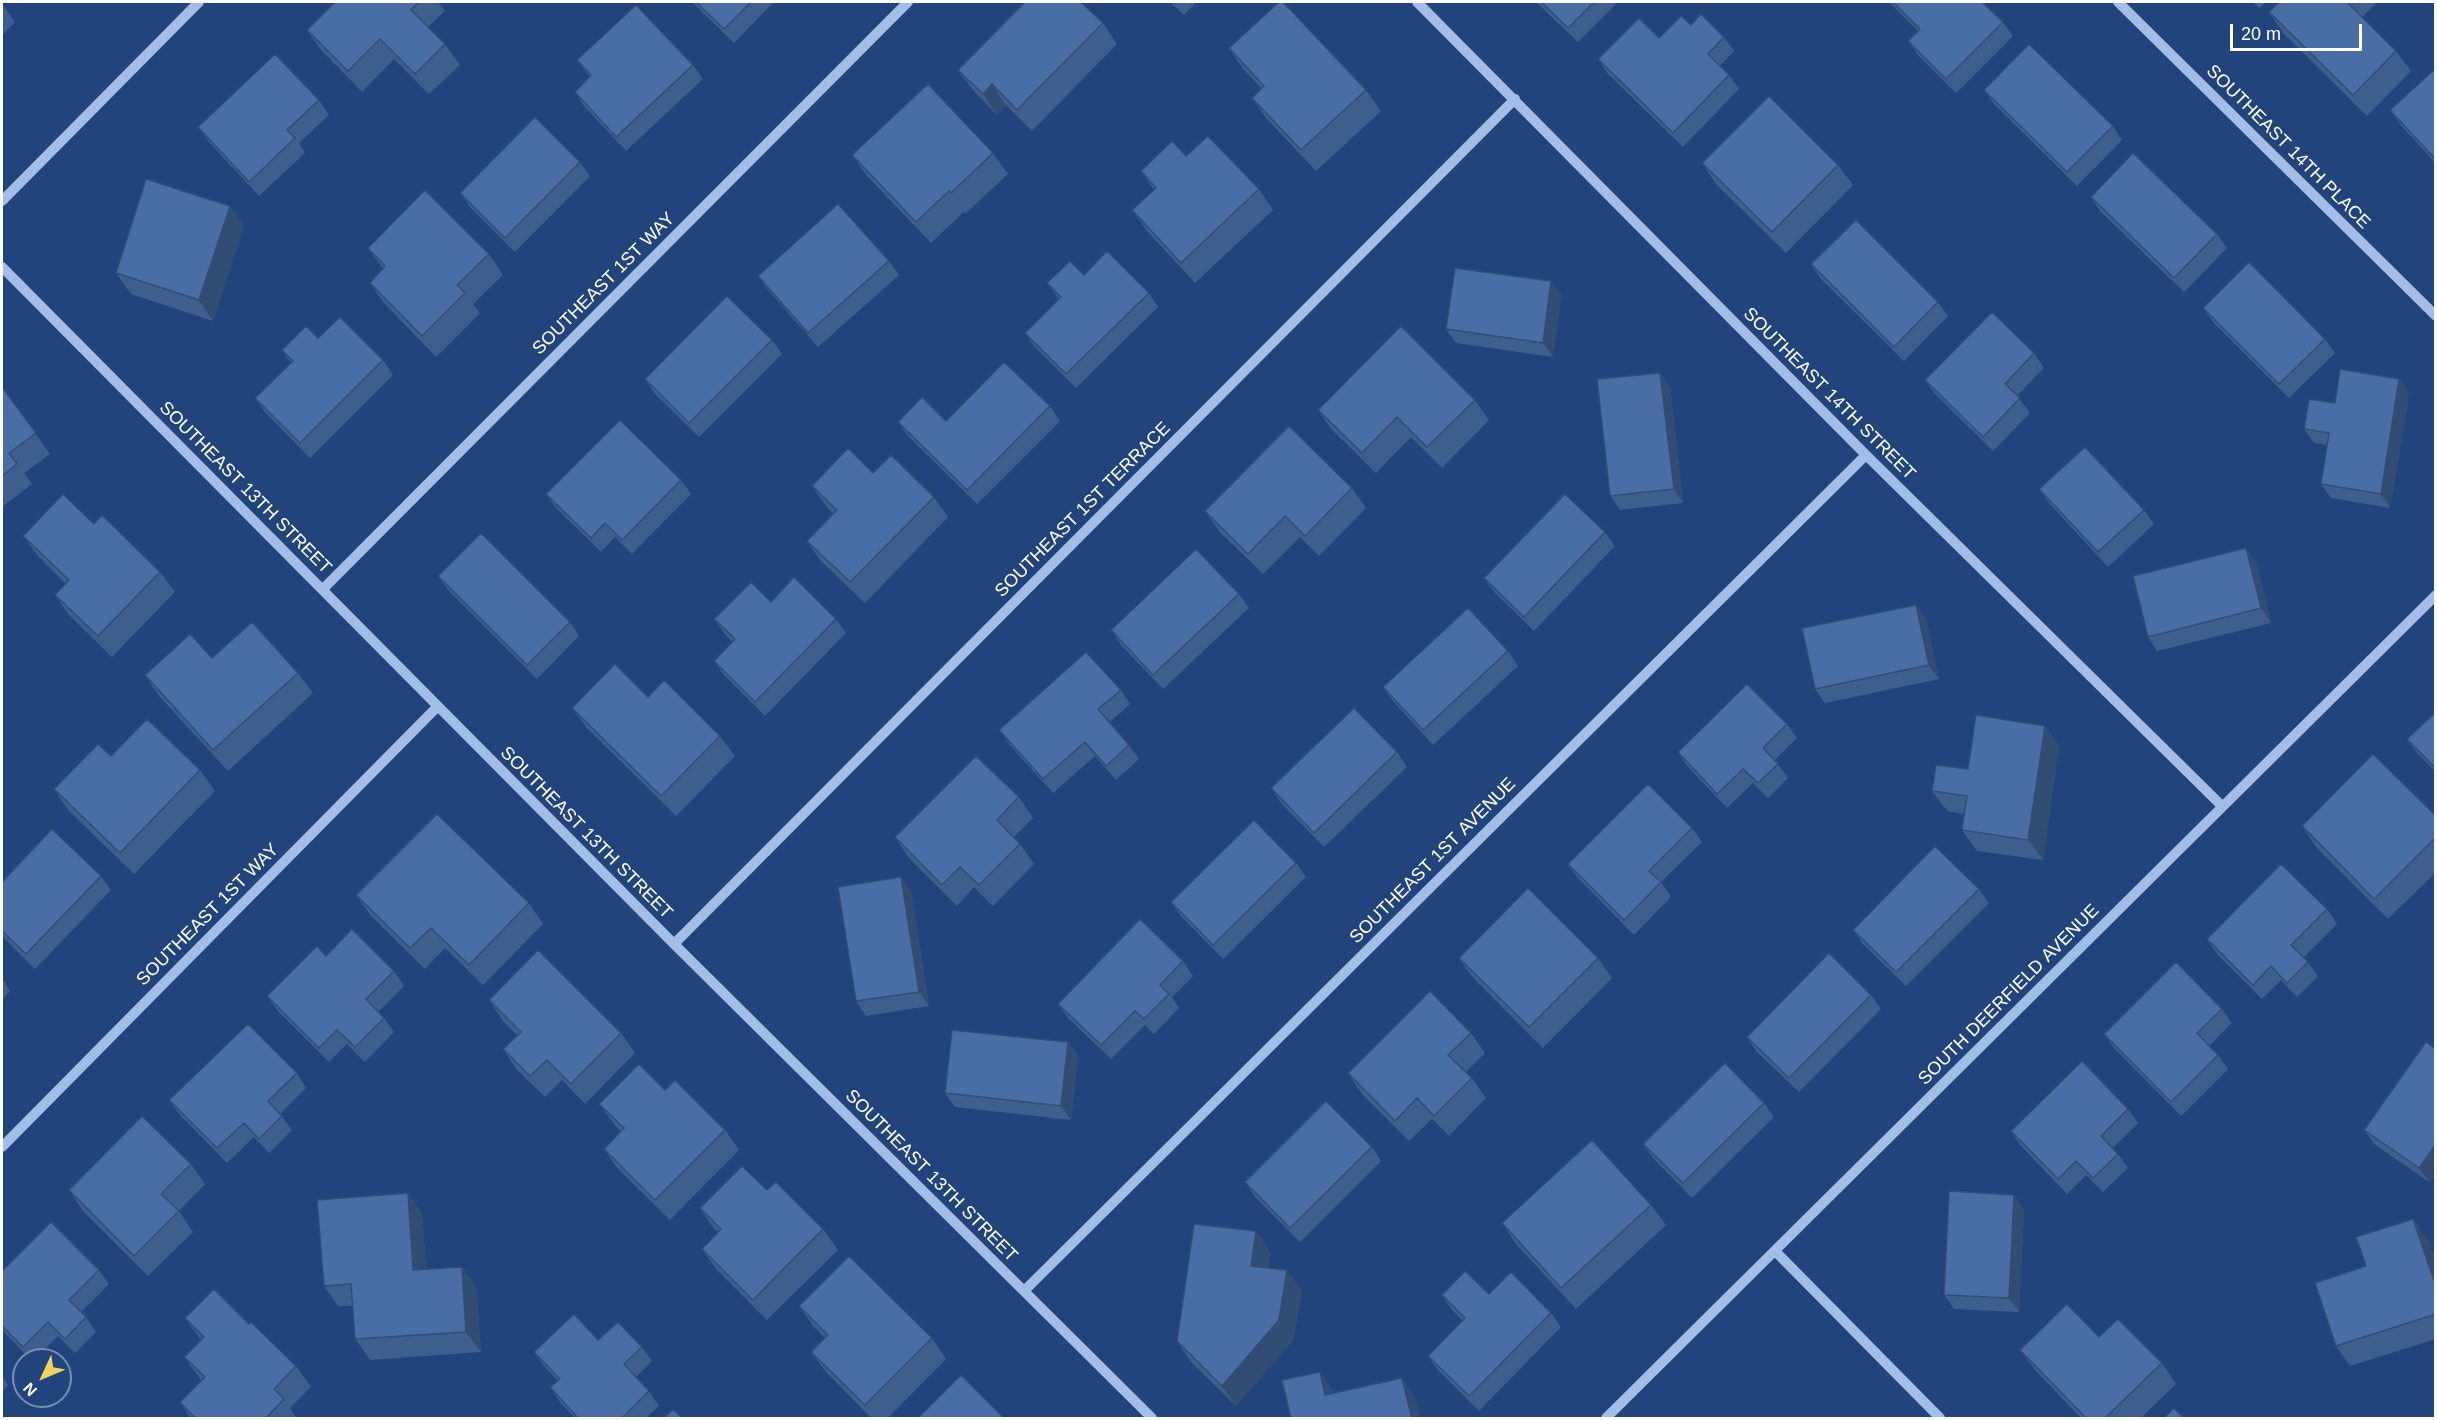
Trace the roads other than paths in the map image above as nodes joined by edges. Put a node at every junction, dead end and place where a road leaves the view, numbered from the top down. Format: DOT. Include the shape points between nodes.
graph roads {
  1 [pos="199,2"];
  2 [pos="908,2"];
  3 [pos="1417,2"];
  4 [pos="2118,2"];
  5 [pos="1515,99"];
  6 [pos="2,201"];
  7 [pos="2,267"];
  8 [pos="2436,316"];
  9 [pos="1866,455"];
  10 [pos="323,590"];
  11 [pos="2436,595"];
  12 [pos="437,707"];
  13 [pos="2222,806"];
  14 [pos="674,944"];
  15 [pos="2,1147"];
  16 [pos="1775,1251"];
  17 [pos="1024,1291"];
  18 [pos="1152,1419"];
  19 [pos="1606,1419"];
  20 [pos="1941,1419"];
  1 -- 6 [label="street"];
  2 -- 10 [label="street, SOUTHEAST 1ST WAY"];
  3 -- 5 [label="street, SOUTHEAST 14TH STREET"];
  4 -- 8 [label="street, SOUTHEAST 14TH PLACE"];
  5 -- 9 [label="street, SOUTHEAST 14TH STREET"];
  5 -- 14 [label="street, SOUTHEAST 1ST TERRACE"];
  7 -- 10 [label="street, SOUTHEAST 13TH STREET"];
  9 -- 13 [label="street, SOUTHEAST 14TH STREET"];
  9 -- 17 [label="street, SOUTHEAST 1ST AVENUE"];
  10 -- 12 [label="street, SOUTHEAST 13TH STREET"];
  11 -- 13 [label="street, SOUTH DEERFIELD AVENUE"];
  12 -- 14 [label="street, SOUTHEAST 13TH STREET"];
  12 -- 15 [label="street, SOUTHEAST 1ST WAY"];
  13 -- 16 [label="street, SOUTH DEERFIELD AVENUE"];
  14 -- 17 [label="street, SOUTHEAST 13TH STREET"];
  16 -- 19 [label="street, SOUTH DEERFIELD AVENUE"];
  16 -- 20 [label="street"];
  17 -- 18 [label="street, SOUTHEAST 13TH STREET"];
}
